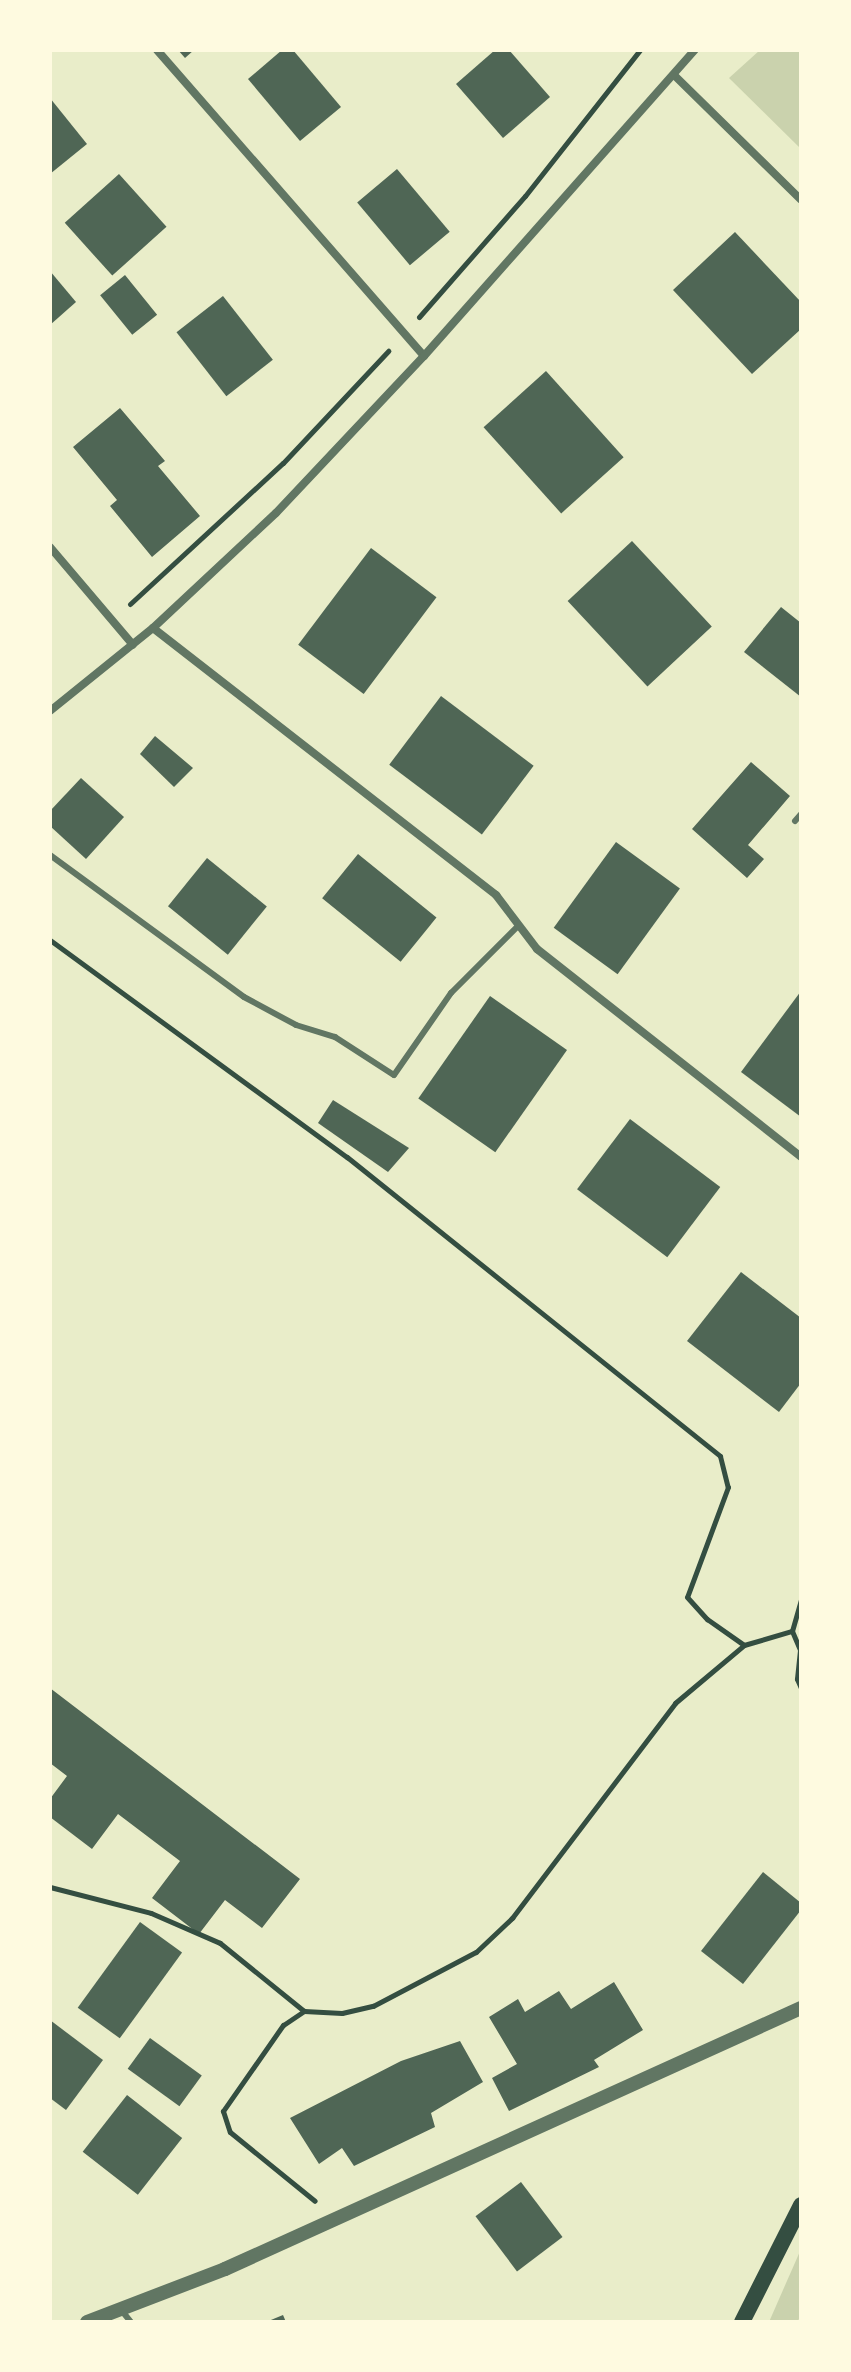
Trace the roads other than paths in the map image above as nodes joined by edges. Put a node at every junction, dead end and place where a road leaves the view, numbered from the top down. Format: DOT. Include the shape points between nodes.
graph roads {
  1 [pos="157,50"];
  2 [pos="695,50"];
  3 [pos="674,75"];
  4 [pos="801,200"];
  5 [pos="424,356"];
  6 [pos="50,547"];
  7 [pos="153,628"];
  8 [pos="133,645"];
  9 [pos="50,711"];
  10 [pos="801,814"];
  11 [pos="795,821"];
  12 [pos="50,855"];
  13 [pos="519,925"];
  14 [pos="801,1157"];
  15 [pos="801,2008"];
  16 [pos="801,2205"];
  17 [pos="126,2316"];
  18 [pos="87,2322"];
  19 [pos="742,2322"];
  1 -- 5 [label="street"];
  2 -- 3 [label="street"];
  3 -- 4 [label="street"];
  3 -- 5 [label="street"];
  5 -- 7 [label="street" via="276,513"];
  6 -- 8 [label="street"];
  7 -- 8 [label="street"];
  7 -- 13 [label="street" via="496,895"];
  8 -- 9 [label="street"];
  10 -- 11 [label="lane"];
  12 -- 13 [label="lane" via="244,997 296,1025 335,1037 394,1075 451,993"];
  13 -- 14 [label="street" via="537,949"];
  15 -- 17 [label="street"];
  16 -- 19 [label="main road"];
  17 -- 18 [label="street"];
}
